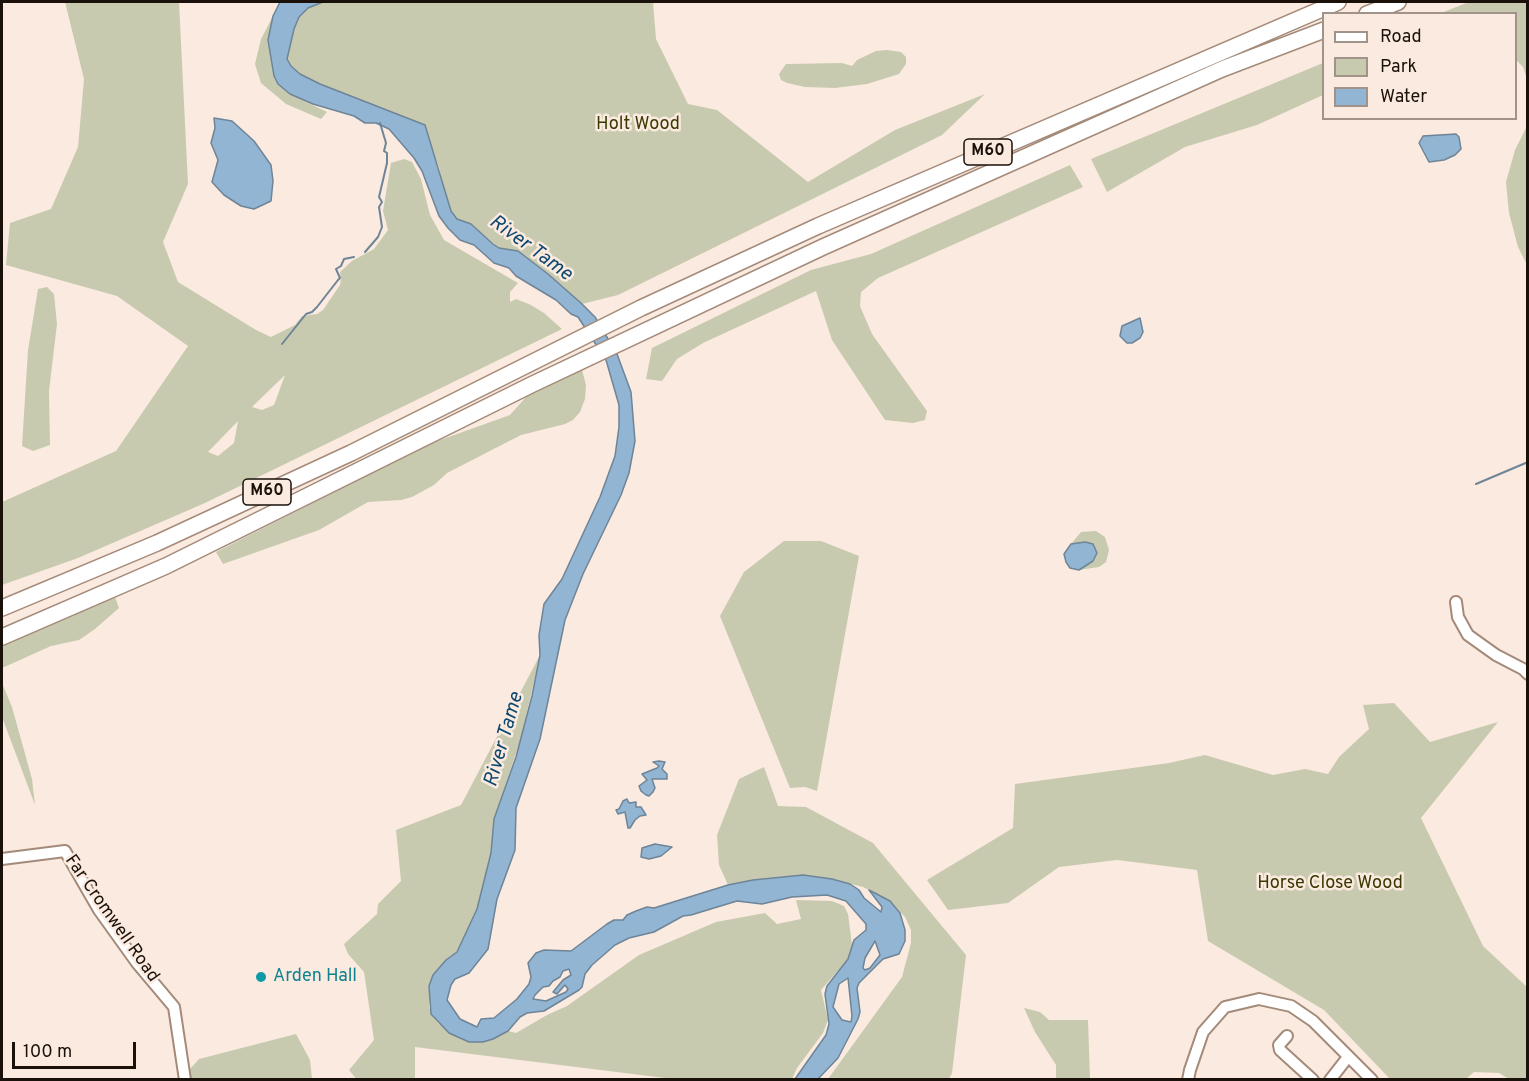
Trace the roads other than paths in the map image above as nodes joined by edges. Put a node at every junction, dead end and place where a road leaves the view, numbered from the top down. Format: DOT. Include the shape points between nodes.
graph roads {
  1 [pos="1338,2"];
  2 [pos="1398,2"];
  3 [pos="1372,12"];
  4 [pos="1322,30"];
  5 [pos="1456,602"];
  6 [pos="2,608"];
  7 [pos="2,636"];
  8 [pos="1527,674"];
  9 [pos="2,859"];
  10 [pos="1287,1036"];
  11 [pos="1348,1057"];
  12 [pos="184,1080"];
  13 [pos="1188,1080"];
  14 [pos="1313,1080"];
  15 [pos="1330,1080"];
  16 [pos="1372,1080"];
  1 -- 6 [label="highway, M60" via="818,226 526,363 351,453 168,538"];
  2 -- 3 [label="highway"];
  4 -- 7 [label="highway, M60" via="1222,69 823,247 533,384 166,566"];
  5 -- 8 [label="street" via="1458,617 1468,635"];
  9 -- 12 [label="street, Far Cromwell Road" via="65,850 99,910 174,1007"];
  10 -- 14 [label="street" via="1279,1045 1280,1050"];
  11 -- 13 [label="street" via="1313,1021 1291,1006 1259,999 1225,1008 1210,1024 1203,1032"];
  11 -- 15 [label="street"];
  11 -- 16 [label="street"];
}
